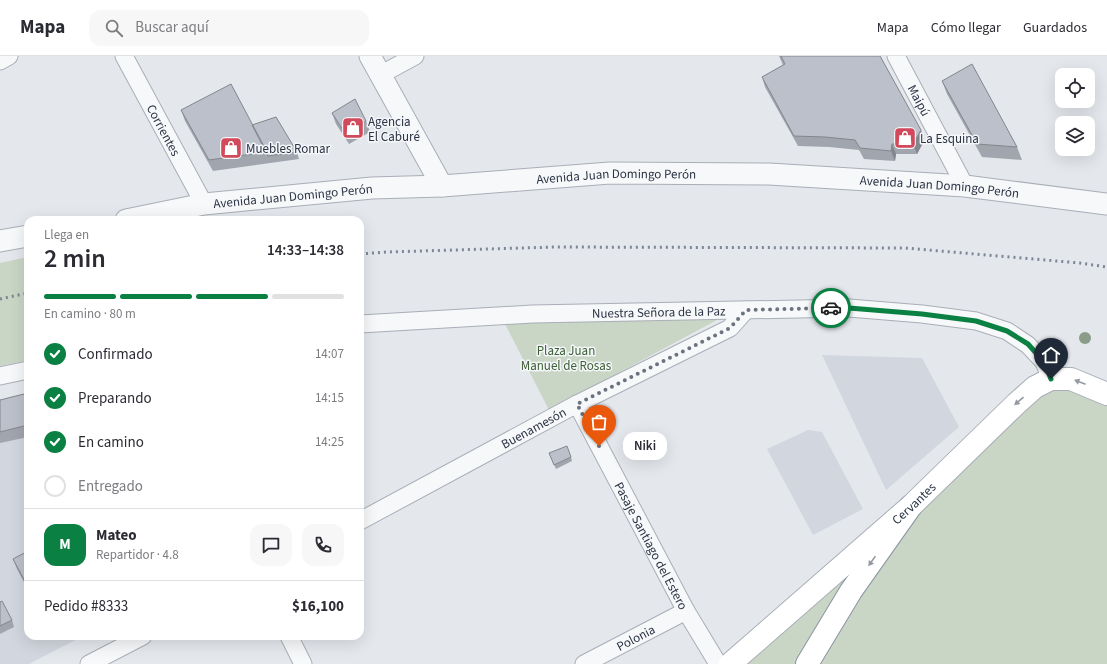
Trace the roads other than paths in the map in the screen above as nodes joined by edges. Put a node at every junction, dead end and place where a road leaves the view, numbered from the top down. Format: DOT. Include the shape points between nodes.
graph roads {
  1 [pos="9,56"];
  2 [pos="124,56"];
  3 [pos="370,56"];
  4 [pos="415,56"];
  5 [pos="896,56"];
  6 [pos="0,61"];
  7 [pos="380,75"];
  8 [pos="442,186"];
  9 [pos="965,186"];
  10 [pos="204,204"];
  11 [pos="1107,204"];
  12 [pos="146,216"];
  13 [pos="24,237"];
  14 [pos="0,241"];
  15 [pos="746,310"];
  16 [pos="364,324"];
  17 [pos="24,371"];
  18 [pos="0,376"];
  19 [pos="1051,379"];
  20 [pos="1107,394"];
  21 [pos="577,404"];
  22 [pos="911,506"];
  23 [pos="364,519"];
  24 [pos="686,611"];
  25 [pos="135,640"];
  26 [pos="291,640"];
  27 [pos="89,664"];
  28 [pos="303,664"];
  29 [pos="584,664"];
  30 [pos="718,664"];
  31 [pos="730,664"];
  32 [pos="807,664"];
  1 -- 6 [label="street"];
  2 -- 10 [label="street, Corrientes"];
  3 -- 7 [label="street"];
  4 -- 7 [label="street"];
  5 -- 9 [label="street, Maipú"];
  7 -- 8 [label="street"];
  8 -- 9 [label="street, Avenida Juan Domingo Perón" via="610,173 769,174"];
  8 -- 10 [label="street, Avenida Juan Domingo Perón" via="372,188"];
  9 -- 11 [label="street, Avenida Juan Domingo Perón"];
  10 -- 12 [label="street, Avenida Juan Domingo Perón"];
  13 -- 14 [label="street"];
  15 -- 16 [label="street, Nuestra Señora de la Paz" via="532,314"];
  15 -- 19 [label="street, Nuestra Señora de la Paz" via="849,308 976,321 1007,331 1028,344 1044,362"];
  15 -- 21 [label="street, Buenamesón" via="730,328"];
  17 -- 18 [label="street"];
  20 -- 19 [label="main road, one-way" via="1071,379"];
  19 -- 22 [label="main road, Cervantes, one-way" via="1017,403"];
  21 -- 23 [label="street, Buenamesón"];
  21 -- 24 [label="street, Pasaje Santiago del Estero"];
  22 -- 31 [label="main road, Cervantes"];
  22 -- 32 [label="main road, one-way" via="851,591"];
  24 -- 29 [label="street, Polonia"];
  24 -- 30 [label="street, Pasaje Santiago del Estero"];
  25 -- 27 [label="street"];
  26 -- 28 [label="street"];
}
